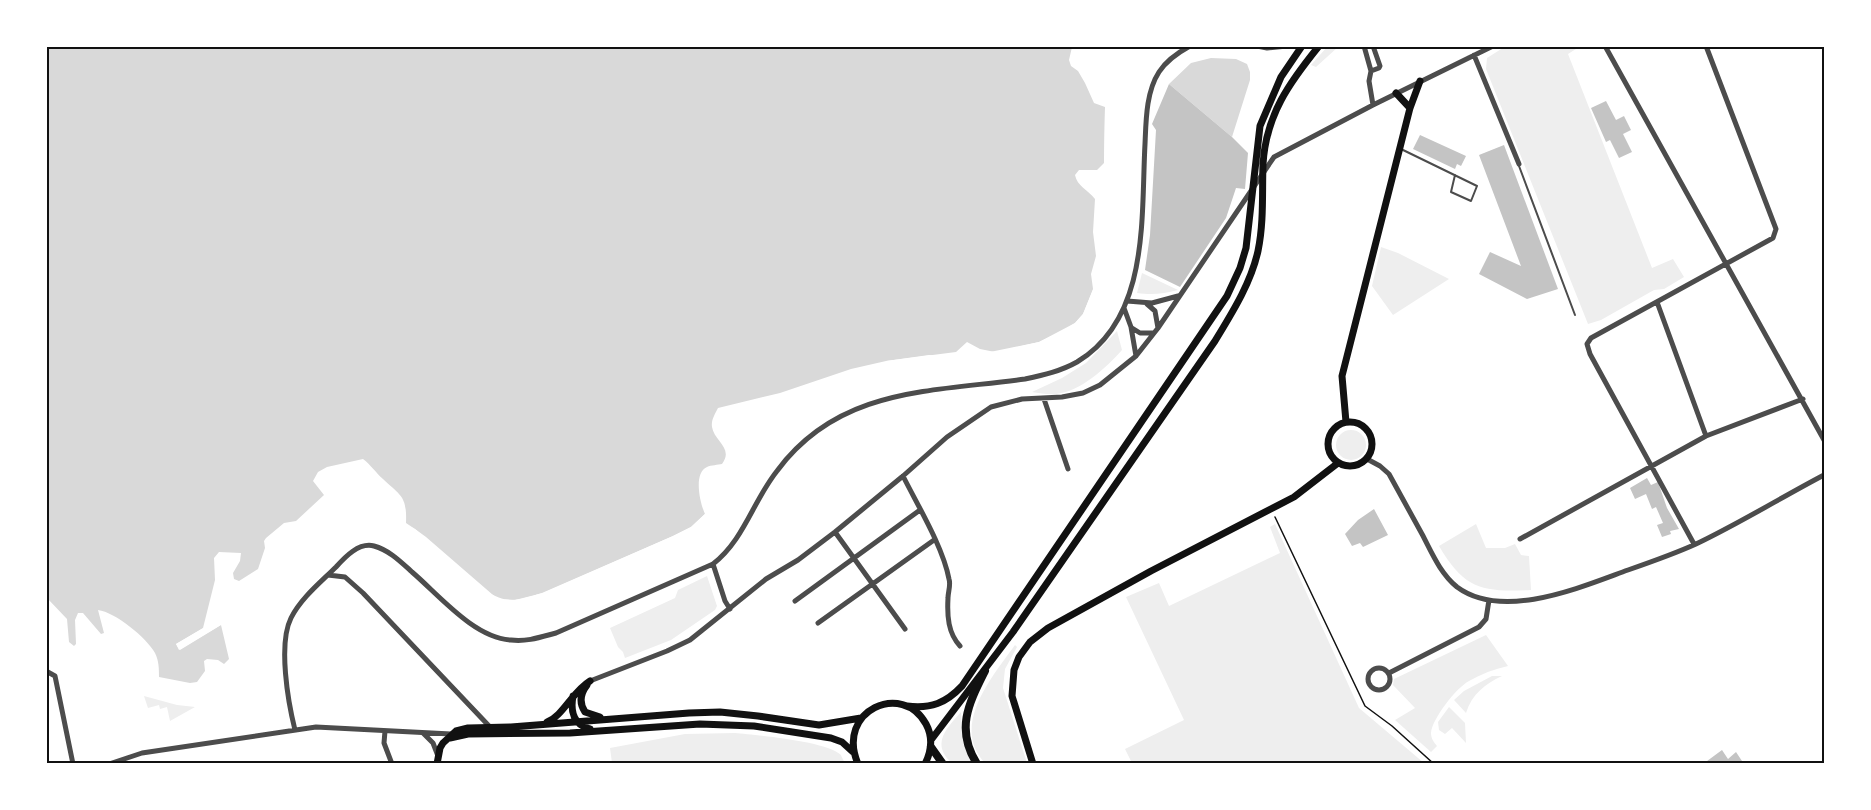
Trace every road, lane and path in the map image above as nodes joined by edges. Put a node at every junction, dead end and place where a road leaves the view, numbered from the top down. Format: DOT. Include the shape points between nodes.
graph roads {
  1 [pos="1190,46"];
  2 [pos="1257,46"];
  3 [pos="1287,46"];
  4 [pos="1302,46"];
  5 [pos="1319,46"];
  6 [pos="1364,46"];
  7 [pos="1373,46"];
  8 [pos="1493,46"];
  9 [pos="1605,46"];
  10 [pos="1706,46"];
  11 [pos="1474,55"];
  12 [pos="1371,70"];
  13 [pos="1420,81"];
  14 [pos="1396,93"];
  15 [pos="1373,105"];
  16 [pos="1410,108"];
  17 [pos="1401,149"];
  18 [pos="1519,164"];
  19 [pos="1455,175"];
  20 [pos="1727,263"];
  21 [pos="1180,296"];
  22 [pos="1127,301"];
  23 [pos="1656,302"];
  24 [pos="1147,304"];
  25 [pos="1124,308"];
  26 [pos="1575,315"];
  27 [pos="1131,327"];
  28 [pos="1156,330"];
  29 [pos="1136,356"];
  30 [pos="1044,399"];
  31 [pos="1803,399"];
  32 [pos="1346,422"];
  33 [pos="1706,436"];
  34 [pos="1824,440"];
  35 [pos="1367,459"];
  36 [pos="1338,463"];
  37 [pos="1652,466"];
  38 [pos="1068,469"];
  39 [pos="1824,475"];
  40 [pos="903,476"];
  41 [pos="1271,509"];
  42 [pos="920,510"];
  43 [pos="835,532"];
  44 [pos="1520,539"];
  45 [pos="934,540"];
  46 [pos="1694,544"];
  47 [pos="854,558"];
  48 [pos="713,564"];
  49 [pos="328,575"];
  50 [pos="872,583"];
  51 [pos="1489,600"];
  52 [pos="795,601"];
  53 [pos="730,609"];
  54 [pos="818,623"];
  55 [pos="905,629"];
  56 [pos="960,646"];
  57 [pos="46,671"];
  58 [pos="985,671"];
  59 [pos="1389,673"];
  60 [pos="590,681"];
  61 [pos="574,694"];
  62 [pos="907,706"];
  63 [pos="618,718"];
  64 [pos="861,718"];
  65 [pos="577,722"];
  66 [pos="539,724"];
  67 [pos="490,727"];
  68 [pos="295,730"];
  69 [pos="385,731"];
  70 [pos="600,731"];
  71 [pos="422,732"];
  72 [pos="449,736"];
  73 [pos="931,744"];
  74 [pos="853,752"];
  75 [pos="437,760"];
  76 [pos="73,764"];
  77 [pos="109,764"];
  78 [pos="392,764"];
  79 [pos="858,764"];
  80 [pos="925,764"];
  81 [pos="943,764"];
  82 [pos="977,764"];
  83 [pos="1033,764"];
  84 [pos="1434,764"];
  1 -- 22 [label="street" via="1168,61 1152,87 1146,120 1139,253"];
  2 -- 3 [label="street"];
  4 -- 62 [label="main road" via="1281,77 1260,126 1250,223 1240,268 1227,296 962,686 953,696 933,706"];
  5 -- 58 [label="main road" via="1290,82 1275,110 1263,161 1258,252 1238,302 1215,341"];
  6 -- 12 [label="street"];
  7 -- 12 [label="street" via="1380,66"];
  8 -- 11 [label="street"];
  9 -- 20 [label="street"];
  10 -- 20 [label="street" via="1776,229 1773,238"];
  11 -- 13 [label="street"];
  11 -- 18 [label="street"];
  12 -- 15 [label="street"];
  13 -- 14 [label="street"];
  13 -- 16 [label="main road"];
  14 -- 15 [label="street"];
  14 -- 16 [label="main road"];
  15 -- 21 [label="street" via="1274,157"];
  16 -- 17 [label="main road"];
  17 -- 19 [label="lane"];
  17 -- 32 [label="main road" via="1342,376"];
  18 -- 26 [label="lane"];
  19 -- 19 [label="lane" via="1451,192 1471,201 1477,186"];
  20 -- 23 [label="street"];
  20 -- 31 [label="street"];
  21 -- 24 [label="street"];
  21 -- 28 [label="street"];
  22 -- 24 [label="street"];
  22 -- 25 [label="street"];
  23 -- 33 [label="street"];
  23 -- 37 [label="street" via="1591,338 1587,344"];
  24 -- 28 [label="street" via="1155,311"];
  25 -- 27 [label="street"];
  25 -- 48 [label="street" via="1103,340 1063,369 1025,380 901,396 838,416 787,458 730,550"];
  27 -- 28 [label="street" via="1140,333"];
  27 -- 29 [label="street"];
  28 -- 29 [label="street"];
  29 -- 30 [label="street" via="1100,385 1083,393"];
  30 -- 38 [label="street"];
  30 -- 40 [label="street" via="991,406 947,437"];
  31 -- 33 [label="street"];
  31 -- 34 [label="street"];
  32 -- 35 [label="main road" via="1357,423 1369,433 1372,447"];
  32 -- 36 [label="main road" via="1334,429 1329,438 1330,455"];
  33 -- 37 [label="street"];
  35 -- 36 [label="main road" via="1352,466"];
  35 -- 51 [label="street" via="1389,474 1448,578 1467,592"];
  36 -- 41 [label="main road" via="1294,497"];
  37 -- 44 [label="street"];
  37 -- 46 [label="street"];
  39 -- 46 [label="street"];
  40 -- 42 [label="street"];
  40 -- 43 [label="street"];
  41 -- 83 [label="main road" via="1048,628 1030,642 1014,670 1012,696"];
  41 -- 84 [label="path" via="1365,706"];
  42 -- 45 [label="street"];
  42 -- 47 [label="street"];
  43 -- 47 [label="street"];
  43 -- 53 [label="street"];
  45 -- 50 [label="street"];
  45 -- 56 [label="street" via="950,582 948,620 952,637"];
  46 -- 51 [label="street" via="1562,593"];
  47 -- 50 [label="street"];
  47 -- 52 [label="street"];
  48 -- 49 [label="street" via="532,640 493,637 477,628 393,556 373,546 356,550"];
  48 -- 53 [label="street"];
  49 -- 67 [label="street" via="345,577 363,593"];
  49 -- 68 [label="street" via="298,605 286,630 284,654"];
  50 -- 54 [label="street"];
  50 -- 55 [label="street"];
  51 -- 59 [label="street" via="1486,619 1479,627"];
  53 -- 60 [label="street" via="690,640"];
  57 -- 76 [label="street" via="55,676"];
  58 -- 73 [label="main road"];
  58 -- 82 [label="highway" via="969,702 965,722 967,742"];
  59 -- 59 [label="street" via="1383,668 1376,669 1370,673 1370,684 1383,689 1390,680"];
  60 -- 61 [label="main road"];
  60 -- 63 [label="main road" via="581,697 585,712"];
  61 -- 65 [label="main road" via="572,713"];
  61 -- 66 [label="main road" via="551,720"];
  62 -- 64 [label="main road" via="882,705"];
  62 -- 73 [label="main road" via="924,720"];
  63 -- 64 [label="main road" via="720,712 819,725"];
  63 -- 65 [label="main road"];
  64 -- 74 [label="main road" via="852,740"];
  65 -- 66 [label="main road"];
  65 -- 70 [label="main road"];
  66 -- 67 [label="main road"];
  67 -- 72 [label="main road" via="462,728"];
  68 -- 69 [label="street" via="316,727"];
  68 -- 77 [label="street" via="142,753"];
  69 -- 71 [label="street"];
  69 -- 78 [label="street" via="384,743"];
  70 -- 72 [label="main road"];
  70 -- 74 [label="main road" via="700,724 754,726 831,738"];
  71 -- 72 [label="street"];
  71 -- 75 [label="street" via="433,743"];
  72 -- 75 [label="main road"];
  73 -- 80 [label="main road"];
  73 -- 81 [label="highway"];
  74 -- 79 [label="main road"];
}
